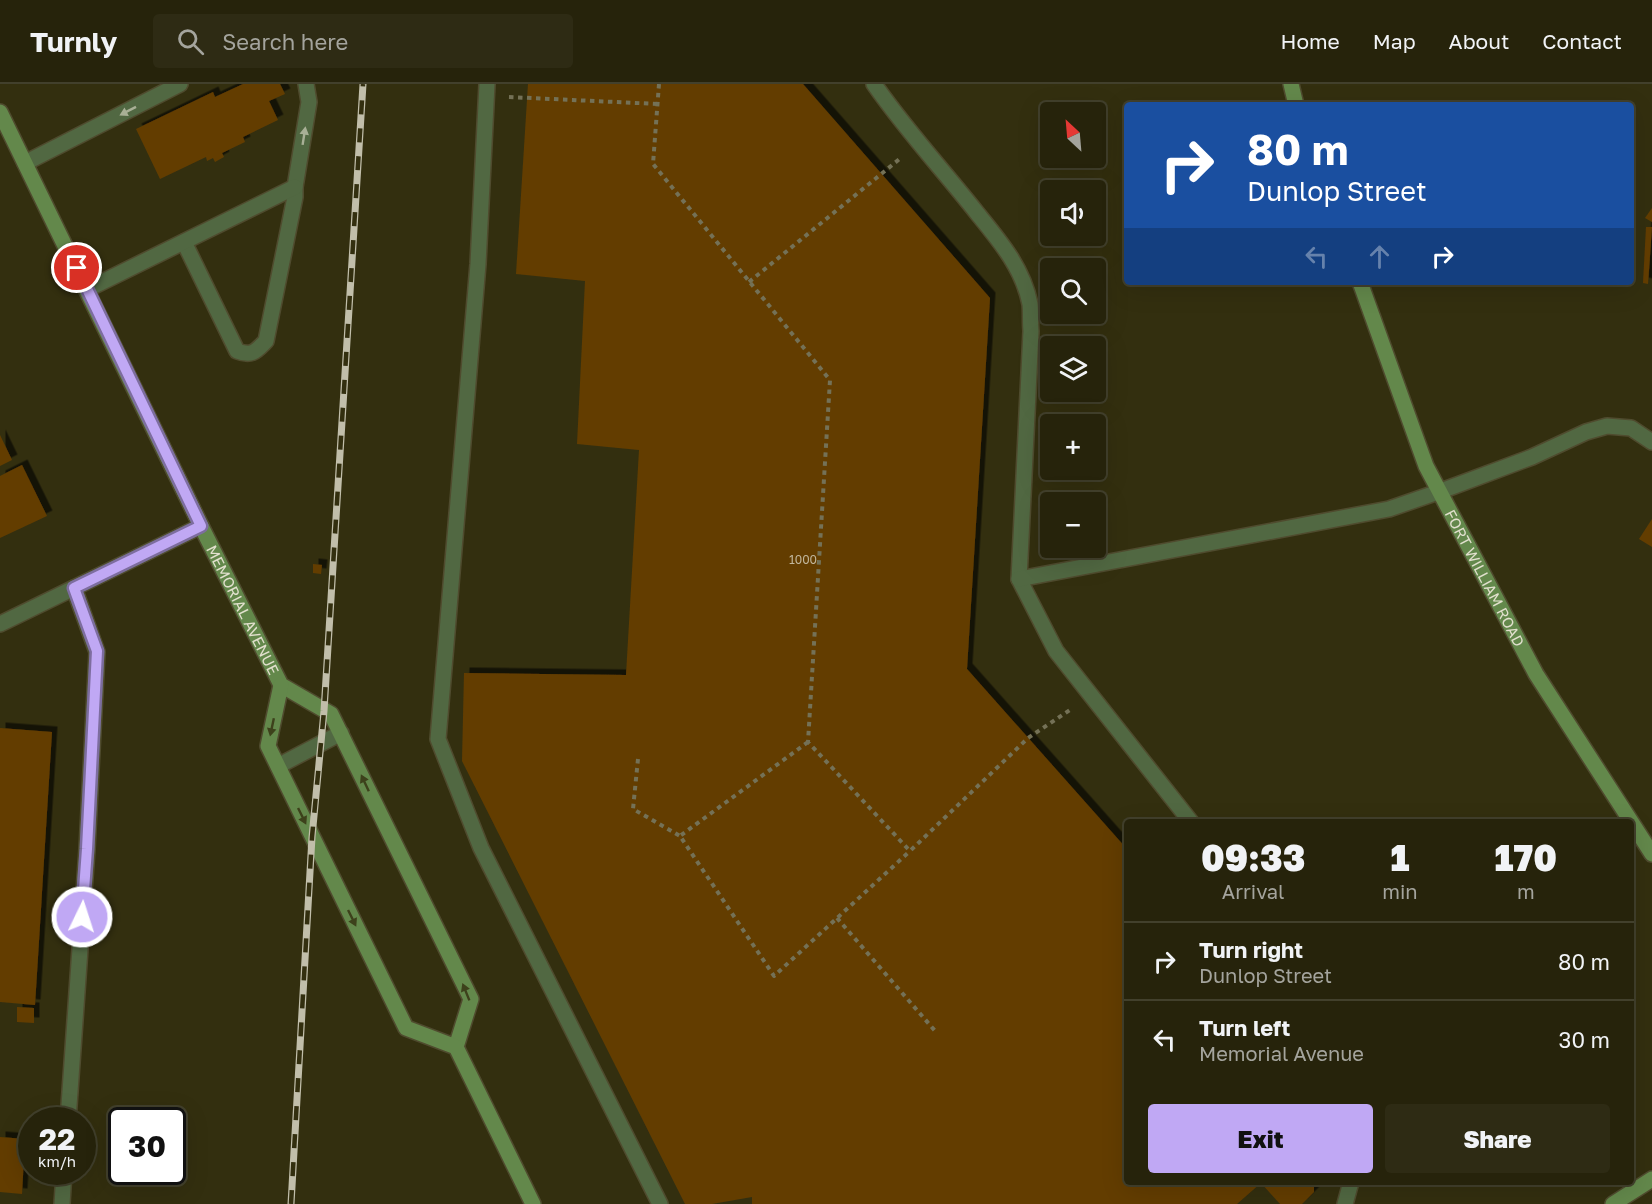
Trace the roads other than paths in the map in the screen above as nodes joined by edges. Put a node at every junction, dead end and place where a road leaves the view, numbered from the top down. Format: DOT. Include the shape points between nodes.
graph roads {
  1 [pos="180,84"];
  2 [pos="306,84"];
  3 [pos="874,84"];
  4 [pos="1291,84"];
  5 [pos="487,90"];
  6 [pos="1295,102"];
  7 [pos="0,112"];
  8 [pos="25,163"];
  9 [pos="295,187"];
  10 [pos="184,242"];
  11 [pos="1361,285"];
  12 [pos="88,289"];
  13 [pos="1652,442"];
  14 [pos="1441,491"];
  15 [pos="201,526"];
  16 [pos="1019,579"];
  17 [pos="74,588"];
  18 [pos="0,624"];
  19 [pos="281,685"];
  20 [pos="341,733"];
  21 [pos="278,766"];
  22 [pos="1189,819"];
  23 [pos="1629,819"];
  24 [pos="1634,826"];
  25 [pos="1652,854"];
  26 [pos="456,1047"];
  27 [pos="69,1107"];
  28 [pos="1652,1179"];
  29 [pos="63,1185"];
  30 [pos="1350,1185"];
  31 [pos="62,1204"];
  32 [pos="533,1204"];
  33 [pos="660,1204"];
  34 [pos="1345,1204"];
  35 [pos="1613,1204"];
  1 -- 8 [label="street, one-way"];
  9 -- 2 [label="street, one-way" via="309,102"];
  3 -- 16 [label="street" via="1009,253 1030,304"];
  4 -- 6 [label="main road"];
  5 -- 33 [label="street" via="478,264 438,739 481,848"];
  7 -- 8 [label="main road, MEMORIAL AVENUE"];
  8 -- 12 [label="main road, MEMORIAL AVENUE"];
  9 -- 10 [label="street"];
  9 -- 10 [label="street" via="266,341 255,352 237,351"];
  10 -- 12 [label="street"];
  11 -- 14 [label="main road, FORT WILLIAM ROAD" via="1426,466"];
  12 -- 15 [label="main road, MEMORIAL AVENUE"];
  13 -- 14 [label="street" via="1631,428 1607,426"];
  14 -- 16 [label="street" via="1389,509"];
  14 -- 23 [label="main road, FORT WILLIAM ROAD" via="1536,674"];
  15 -- 17 [label="street"];
  15 -- 19 [label="main road, MEMORIAL AVENUE"];
  16 -- 22 [label="street" via="1056,651"];
  17 -- 18 [label="street"];
  17 -- 27 [label="street" via="97,651"];
  19 -- 20 [label="main road, MEMORIAL AVENUE" via="331,714"];
  19 -- 21 [label="main road, MEMORIAL AVENUE, one-way" via="268,747"];
  20 -- 21 [label="street"];
  26 -- 20 [label="main road, MEMORIAL AVENUE, one-way" via="471,999"];
  21 -- 26 [label="main road, MEMORIAL AVENUE, one-way" via="406,1028"];
  24 -- 25 [label="main road, FORT WILLIAM ROAD"];
  26 -- 32 [label="main road"];
  28 -- 35 [label="main road"];
  29 -- 31 [label="street"];
  30 -- 34 [label="street"];
}
